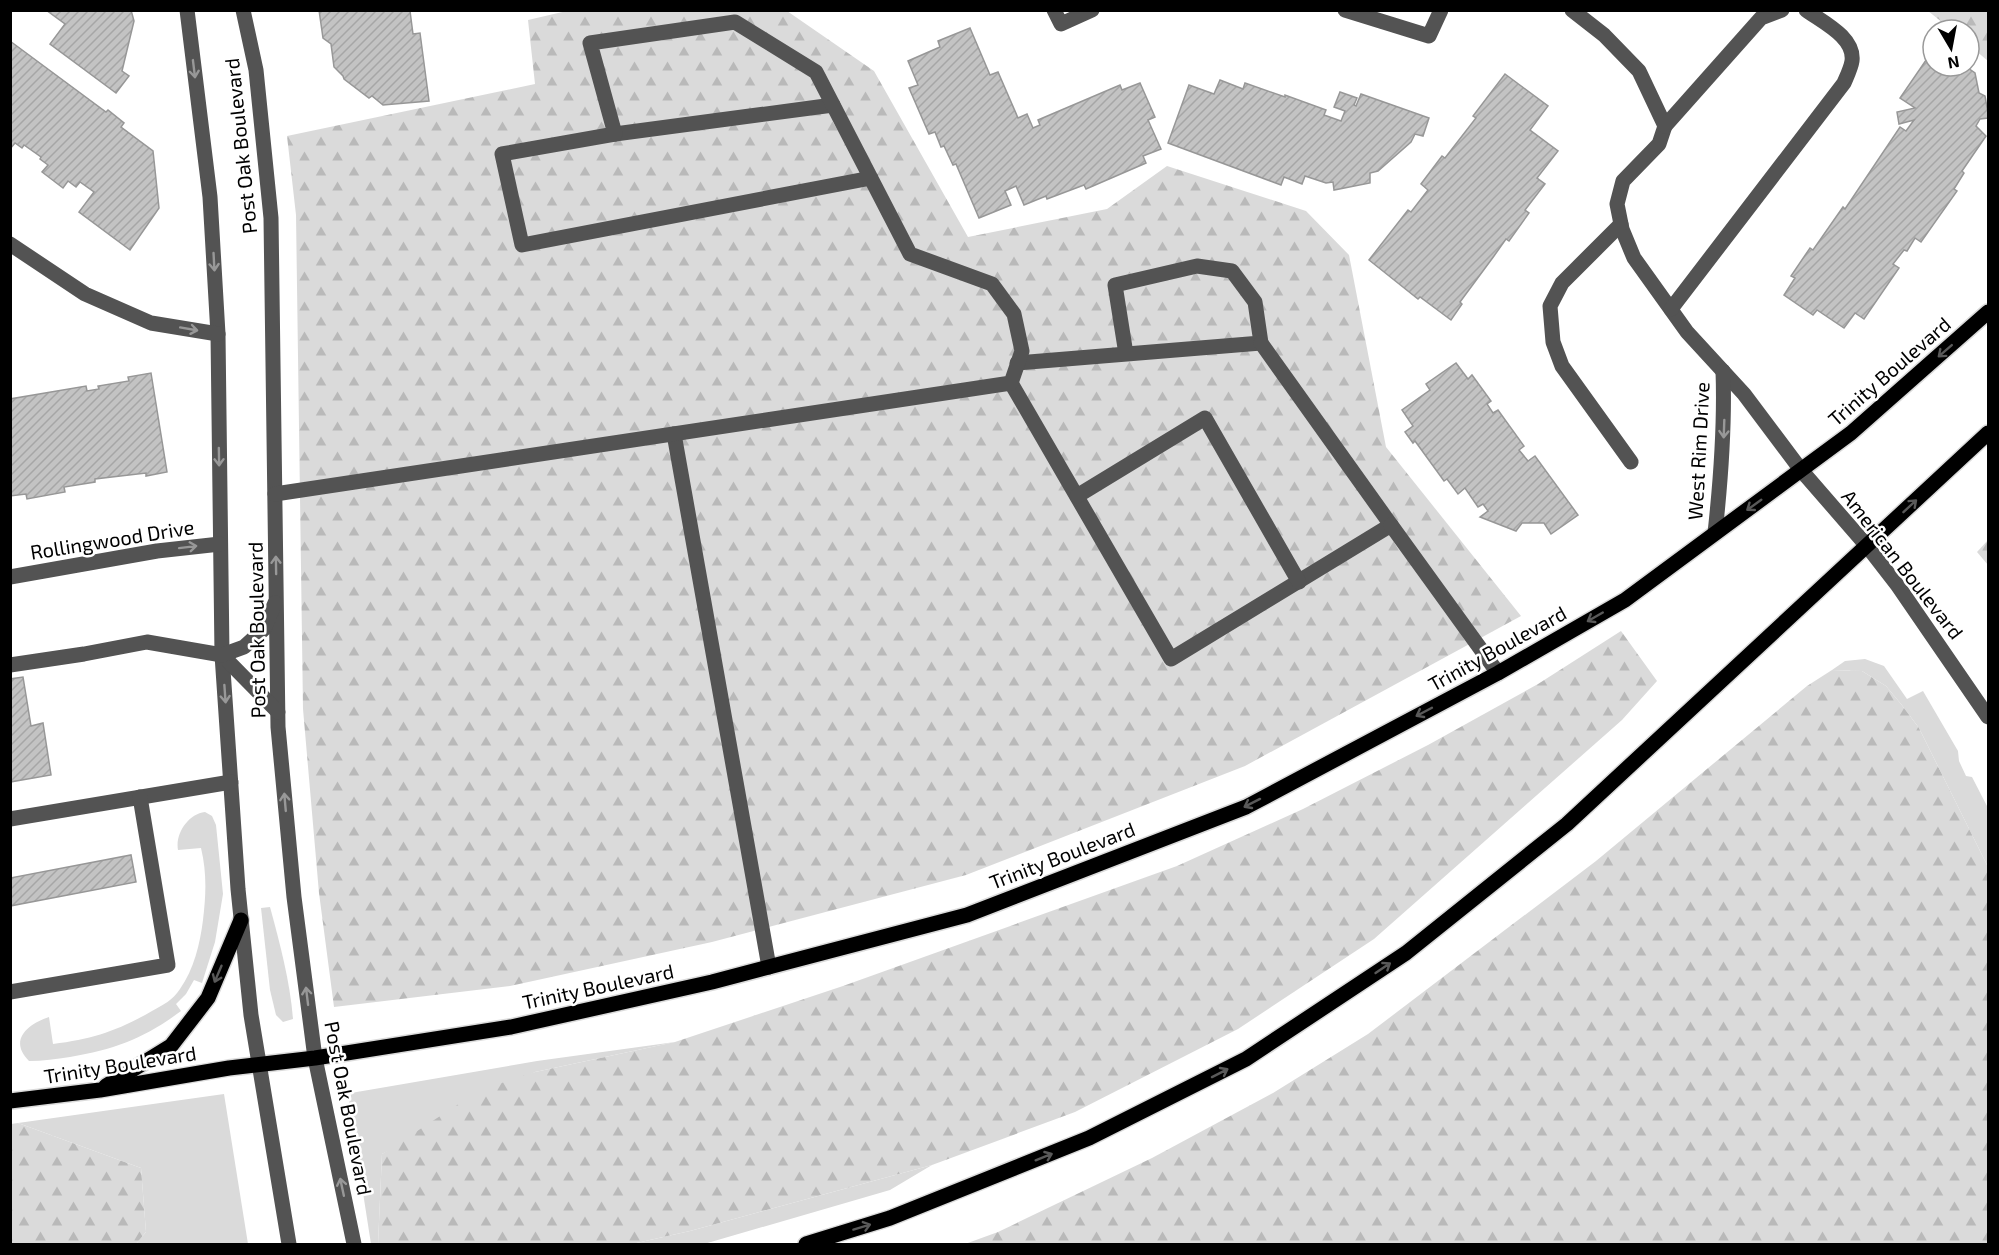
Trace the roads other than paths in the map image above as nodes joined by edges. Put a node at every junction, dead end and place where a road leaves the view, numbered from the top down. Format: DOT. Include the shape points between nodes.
graph roads {
  1 [pos="187,10"];
  2 [pos="243,10"];
  3 [pos="1054,10"];
  4 [pos="1092,10"];
  5 [pos="1345,10"];
  6 [pos="1441,10"];
  7 [pos="1572,10"];
  8 [pos="1782,10"];
  9 [pos="1806,10"];
  10 [pos="833,105"];
  11 [pos="1665,126"];
  12 [pos="615,134"];
  13 [pos="871,178"];
  14 [pos="1621,224"];
  15 [pos="10,244"];
  16 [pos="1671,309"];
  17 [pos="1989,312"];
  18 [pos="218,334"];
  19 [pos="1261,343"];
  20 [pos="1126,354"];
  21 [pos="1017,363"];
  22 [pos="1723,370"];
  23 [pos="1011,383"];
  24 [pos="1989,433"];
  25 [pos="674,434"];
  26 [pos="1632,462"];
  27 [pos="1801,470"];
  28 [pos="275,494"];
  29 [pos="1077,496"];
  30 [pos="1391,525"];
  31 [pos="1715,533"];
  32 [pos="220,544"];
  33 [pos="1867,546"];
  34 [pos="10,577"];
  35 [pos="1299,582"];
  36 [pos="277,597"];
  37 [pos="222,655"];
  38 [pos="10,665"];
  39 [pos="1498,672"];
  40 [pos="278,712"];
  41 [pos="1989,717"];
  42 [pos="231,782"];
  43 [pos="140,797"];
  44 [pos="10,819"];
  45 [pos="241,920"];
  46 [pos="769,967"];
  47 [pos="10,992"];
  48 [pos="315,1058"];
  49 [pos="259,1065"];
  50 [pos="100,1090"];
  51 [pos="10,1101"];
  52 [pos="289,1245"];
  53 [pos="354,1245"];
  54 [pos="806,1245"];
  1 -- 18 [label="street, Post Oak Boulevard, one-way" via="210,196"];
  2 -- 28 [label="street, Post Oak Boulevard" via="256,70 271,218"];
  3 -- 4 [label="street" via="1061,24"];
  5 -- 6 [label="street" via="1429,36"];
  7 -- 11 [label="street" via="1639,71"];
  8 -- 11 [label="street, West Rim Drive" via="1761,18"];
  9 -- 16 [label="street" via="1849,45 1852,60 1844,83"];
  10 -- 12 [label="street"];
  10 -- 12 [label="street" via="816,72 735,22 590,43"];
  10 -- 13 [label="street"];
  11 -- 14 [label="street, West Rim Drive" via="1659,144 1623,181 1617,204"];
  12 -- 13 [label="street" via="502,154 522,245"];
  13 -- 21 [label="street" via="910,254 992,284 1014,314 1022,351"];
  14 -- 16 [label="street, West Rim Drive" via="1634,258"];
  14 -- 26 [label="street" via="1562,283 1550,306 1554,342 1562,366"];
  15 -- 18 [label="street, one-way" via="85,294 151,323"];
  16 -- 22 [label="street, West Rim Drive"];
  17 -- 27 [label="main road, Trinity Boulevard, one-way" via="1851,433"];
  18 -- 32 [label="street, Post Oak Boulevard, one-way"];
  19 -- 20 [label="street"];
  19 -- 20 [label="street" via="1255,302 1232,272 1197,266 1115,285"];
  19 -- 30 [label="street"];
  20 -- 21 [label="street"];
  21 -- 23 [label="street"];
  22 -- 27 [label="street, West Rim Drive"];
  22 -- 31 [label="street, West Rim Drive, one-way" via="1723,452"];
  23 -- 25 [label="street"];
  23 -- 29 [label="street"];
  33 -- 24 [label="main road, one-way"];
  25 -- 28 [label="street"];
  25 -- 46 [label="street"];
  27 -- 31 [label="main road, Trinity Boulevard, one-way"];
  27 -- 33 [label="street, American Boulevard"];
  36 -- 28 [label="street, Post Oak Boulevard, one-way"];
  29 -- 35 [label="street" via="1171,659"];
  29 -- 35 [label="street" via="1205,418"];
  30 -- 35 [label="street"];
  30 -- 39 [label="street"];
  31 -- 39 [label="main road, Trinity Boulevard, one-way" via="1625,600"];
  34 -- 32 [label="street, Rollingwood Drive, one-way"];
  32 -- 37 [label="street, Post Oak Boulevard"];
  33 -- 41 [label="street, American Boulevard"];
  54 -- 33 [label="main road, one-way" via="890,1218 1089,1138 1246,1059 1406,953 1567,824"];
  36 -- 37 [label="street" via="264,629 244,647"];
  36 -- 40 [label="street, Post Oak Boulevard"];
  37 -- 38 [label="street" via="147,642"];
  37 -- 40 [label="street"];
  37 -- 42 [label="street, Post Oak Boulevard, one-way"];
  39 -- 46 [label="main road, Trinity Boulevard, one-way" via="1246,807 967,915"];
  48 -- 40 [label="street, Post Oak Boulevard, one-way" via="294,897"];
  42 -- 43 [label="street"];
  42 -- 45 [label="street, Post Oak Boulevard"];
  43 -- 44 [label="street"];
  43 -- 47 [label="street" via="168,965"];
  45 -- 49 [label="street, Post Oak Boulevard"];
  45 -- 50 [label="main road, one-way" via="208,998 171,1046"];
  46 -- 48 [label="main road, Trinity Boulevard" via="511,1026"];
  48 -- 49 [label="main road, Trinity Boulevard"];
  53 -- 48 [label="street, Post Oak Boulevard, one-way"];
  49 -- 50 [label="main road, Trinity Boulevard"];
  49 -- 52 [label="street, Post Oak Boulevard"];
  50 -- 51 [label="main road, Trinity Boulevard"];
}
